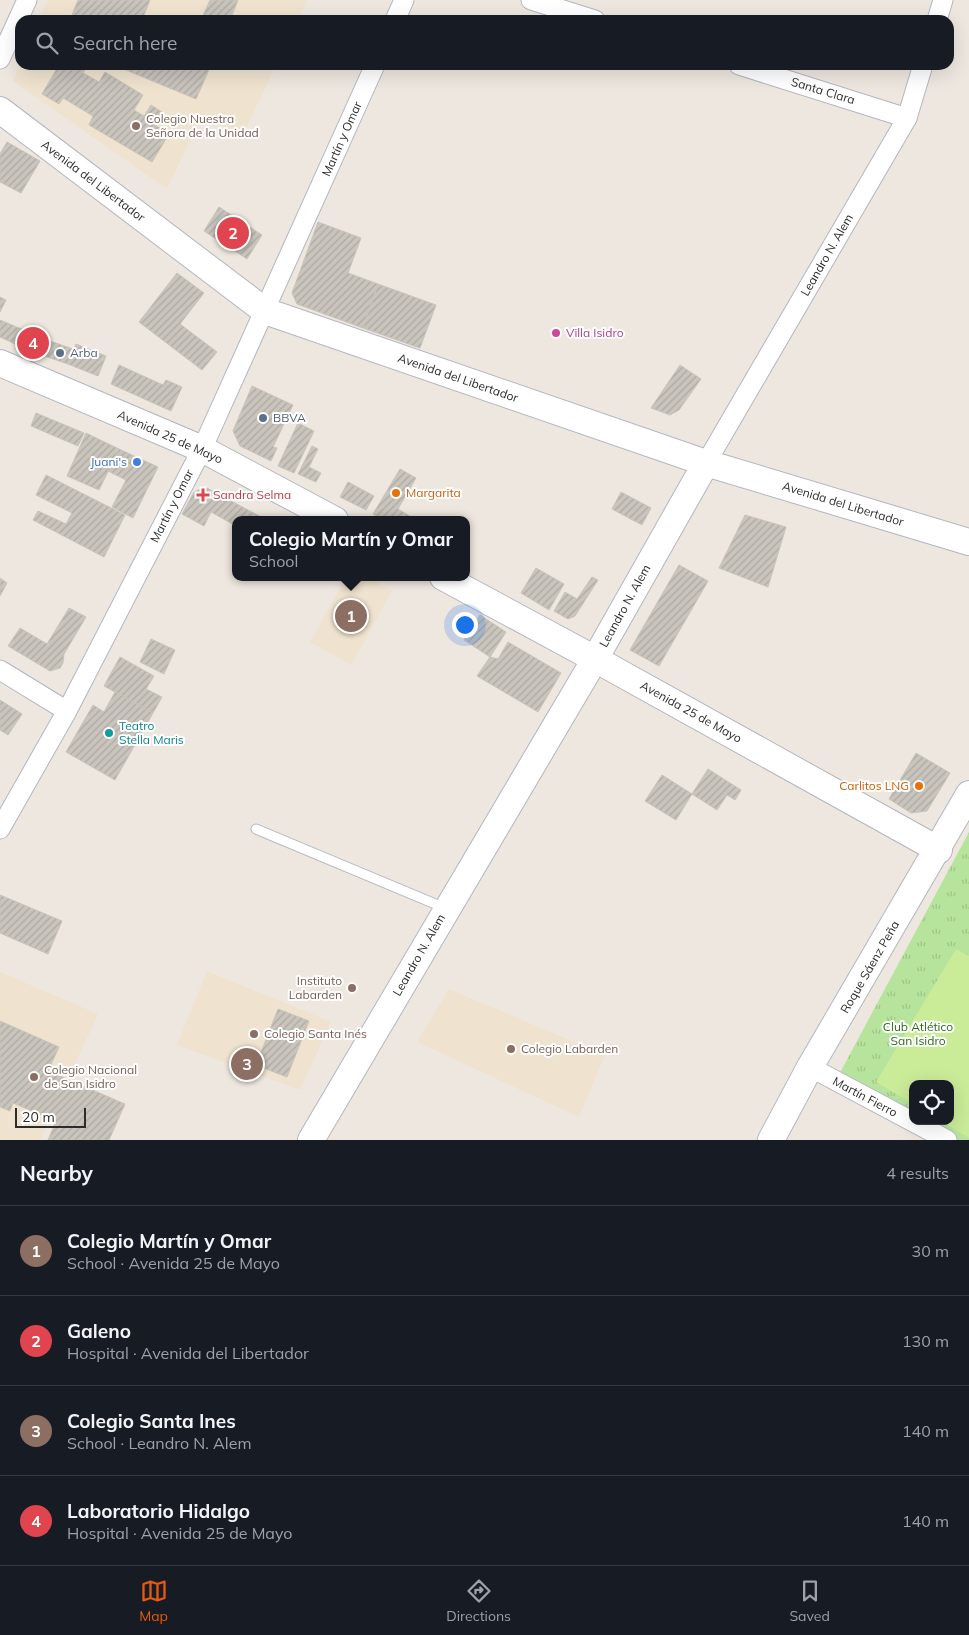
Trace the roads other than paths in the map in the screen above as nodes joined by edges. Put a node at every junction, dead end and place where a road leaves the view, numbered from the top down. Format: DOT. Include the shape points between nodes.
graph roads {
  1 [pos="27,0"];
  2 [pos="404,0"];
  3 [pos="531,0"];
  4 [pos="943,0"];
  5 [pos="20,15"];
  6 [pos="397,15"];
  7 [pos="579,15"];
  8 [pos="938,15"];
  9 [pos="15,26"];
  10 [pos="0,59"];
  11 [pos="373,70"];
  12 [pos="755,70"];
  13 [pos="921,70"];
  14 [pos="0,110"];
  15 [pos="907,118"];
  16 [pos="265,311"];
  17 [pos="0,363"];
  18 [pos="202,449"];
  19 [pos="706,463"];
  20 [pos="328,516"];
  21 [pos="969,542"];
  22 [pos="450,581"];
  23 [pos="595,659"];
  24 [pos="0,670"];
  25 [pos="67,711"];
  26 [pos="969,794"];
  27 [pos="0,829"];
  28 [pos="256,829"];
  29 [pos="938,850"];
  30 [pos="446,908"];
  31 [pos="810,1067"];
  32 [pos="311,1140"];
  33 [pos="771,1140"];
  34 [pos="946,1140"];
  1 -- 5 [label="street"];
  2 -- 6 [label="street"];
  3 -- 7 [label="street"];
  4 -- 8 [label="street"];
  9 -- 10 [label="street"];
  11 -- 16 [label="street, Martín y Omar"];
  12 -- 15 [label="street, Santa Clara"];
  13 -- 15 [label="street, Leandro N. Alem"];
  14 -- 16 [label="main road, Avenida del Libertador"];
  15 -- 19 [label="street, Leandro N. Alem"];
  16 -- 18 [label="street, Martín y Omar"];
  16 -- 19 [label="main road, Avenida del Libertador"];
  17 -- 18 [label="main road, Avenida 25 de Mayo"];
  18 -- 20 [label="main road, Avenida 25 de Mayo"];
  18 -- 25 [label="street, Martín y Omar"];
  19 -- 21 [label="main road, Avenida del Libertador"];
  19 -- 23 [label="main road, Leandro N. Alem"];
  22 -- 23 [label="main road, Avenida 25 de Mayo"];
  23 -- 29 [label="main road, Avenida 25 de Mayo"];
  23 -- 30 [label="main road, Leandro N. Alem"];
  24 -- 25 [label="street"];
  25 -- 27 [label="street, Martín y Omar"];
  26 -- 29 [label="main road, Roque Sáenz Peña"];
  28 -- 30 [label="lane"];
  29 -- 31 [label="main road, Roque Sáenz Peña"];
  30 -- 32 [label="main road, Leandro N. Alem"];
  31 -- 33 [label="main road, Roque Sáenz Peña"];
  31 -- 34 [label="street, Martín Fierro"];
}
